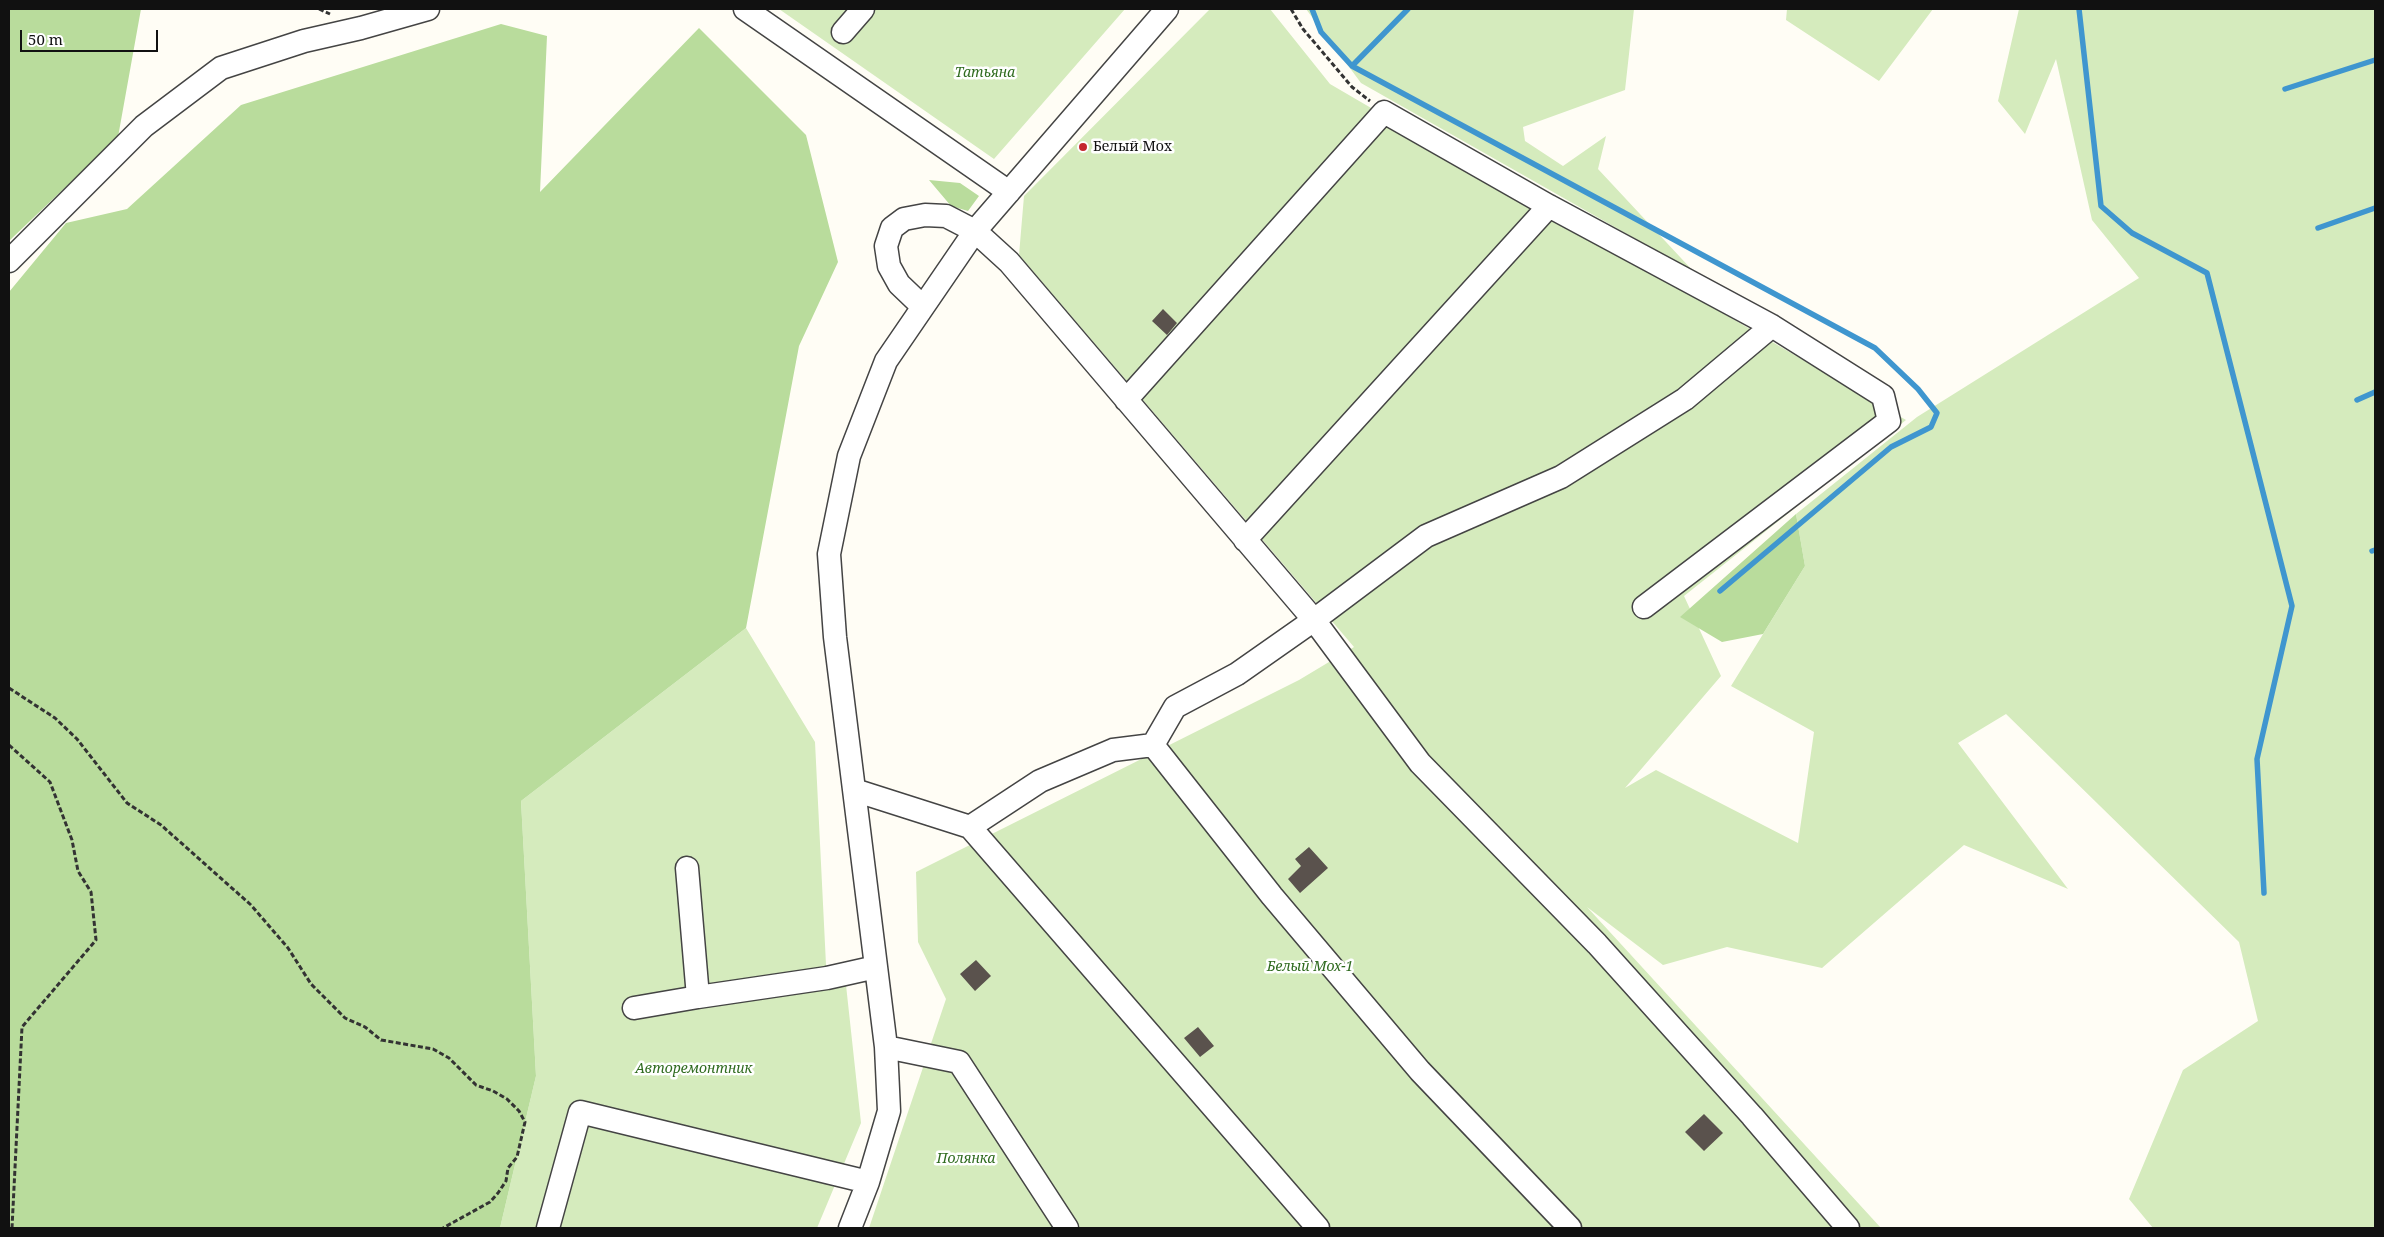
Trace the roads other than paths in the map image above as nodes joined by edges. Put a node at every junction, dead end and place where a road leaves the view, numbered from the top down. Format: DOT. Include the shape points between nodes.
graph roads {
  1 [pos="428,9"];
  2 [pos="745,9"];
  3 [pos="863,9"];
  4 [pos="1167,9"];
  5 [pos="843,32"];
  6 [pos="1009,192"];
  7 [pos="1549,206"];
  8 [pos="975,231"];
  9 [pos="9,261"];
  10 [pos="922,306"];
  11 [pos="1772,326"];
  12 [pos="1126,400"];
  13 [pos="1245,540"];
  14 [pos="1644,607"];
  15 [pos="1314,620"];
  16 [pos="1153,745"];
  17 [pos="854,790"];
  18 [pos="970,827"];
  19 [pos="687,868"];
  20 [pos="876,967"];
  21 [pos="698,997"];
  22 [pos="634,1008"];
  23 [pos="886,1047"];
  24 [pos="868,1182"];
  25 [pos="548,1228"];
  26 [pos="850,1228"];
  27 [pos="1067,1228"];
  28 [pos="1318,1228"];
  29 [pos="1570,1228"];
  30 [pos="1848,1228"];
  1 -- 9 [label="street" via="304,41 221,68 144,126"];
  2 -- 6 [label="street"];
  3 -- 5 [label="street"];
  4 -- 6 [label="street"];
  6 -- 8 [label="street"];
  7 -- 11 [label="street"];
  7 -- 12 [label="street" via="1384,112"];
  7 -- 13 [label="street"];
  8 -- 10 [label="street"];
  8 -- 10 [label="street" via="946,216 932,215 904,219 892,228 886,246 889,266 899,284"];
  8 -- 12 [label="street" via="1009,262"];
  10 -- 17 [label="street" via="886,361 849,456 829,554 835,637"];
  11 -- 14 [label="street" via="1883,396 1889,421"];
  11 -- 15 [label="street" via="1685,399 1561,477 1426,536"];
  12 -- 13 [label="street"];
  13 -- 15 [label="street"];
  15 -- 16 [label="street" via="1237,674 1175,707"];
  15 -- 30 [label="street" via="1420,763 1597,944"];
  16 -- 18 [label="street" via="1113,750 1040,781"];
  16 -- 29 [label="street" via="1272,896 1420,1071"];
  17 -- 18 [label="street"];
  17 -- 20 [label="street"];
  18 -- 28 [label="street"];
  19 -- 21 [label="street"];
  20 -- 21 [label="street" via="827,978"];
  20 -- 23 [label="street"];
  21 -- 22 [label="street"];
  23 -- 24 [label="street" via="889,1110"];
  23 -- 27 [label="street" via="959,1062"];
  24 -- 25 [label="street" via="580,1112"];
  24 -- 26 [label="street"];
}
